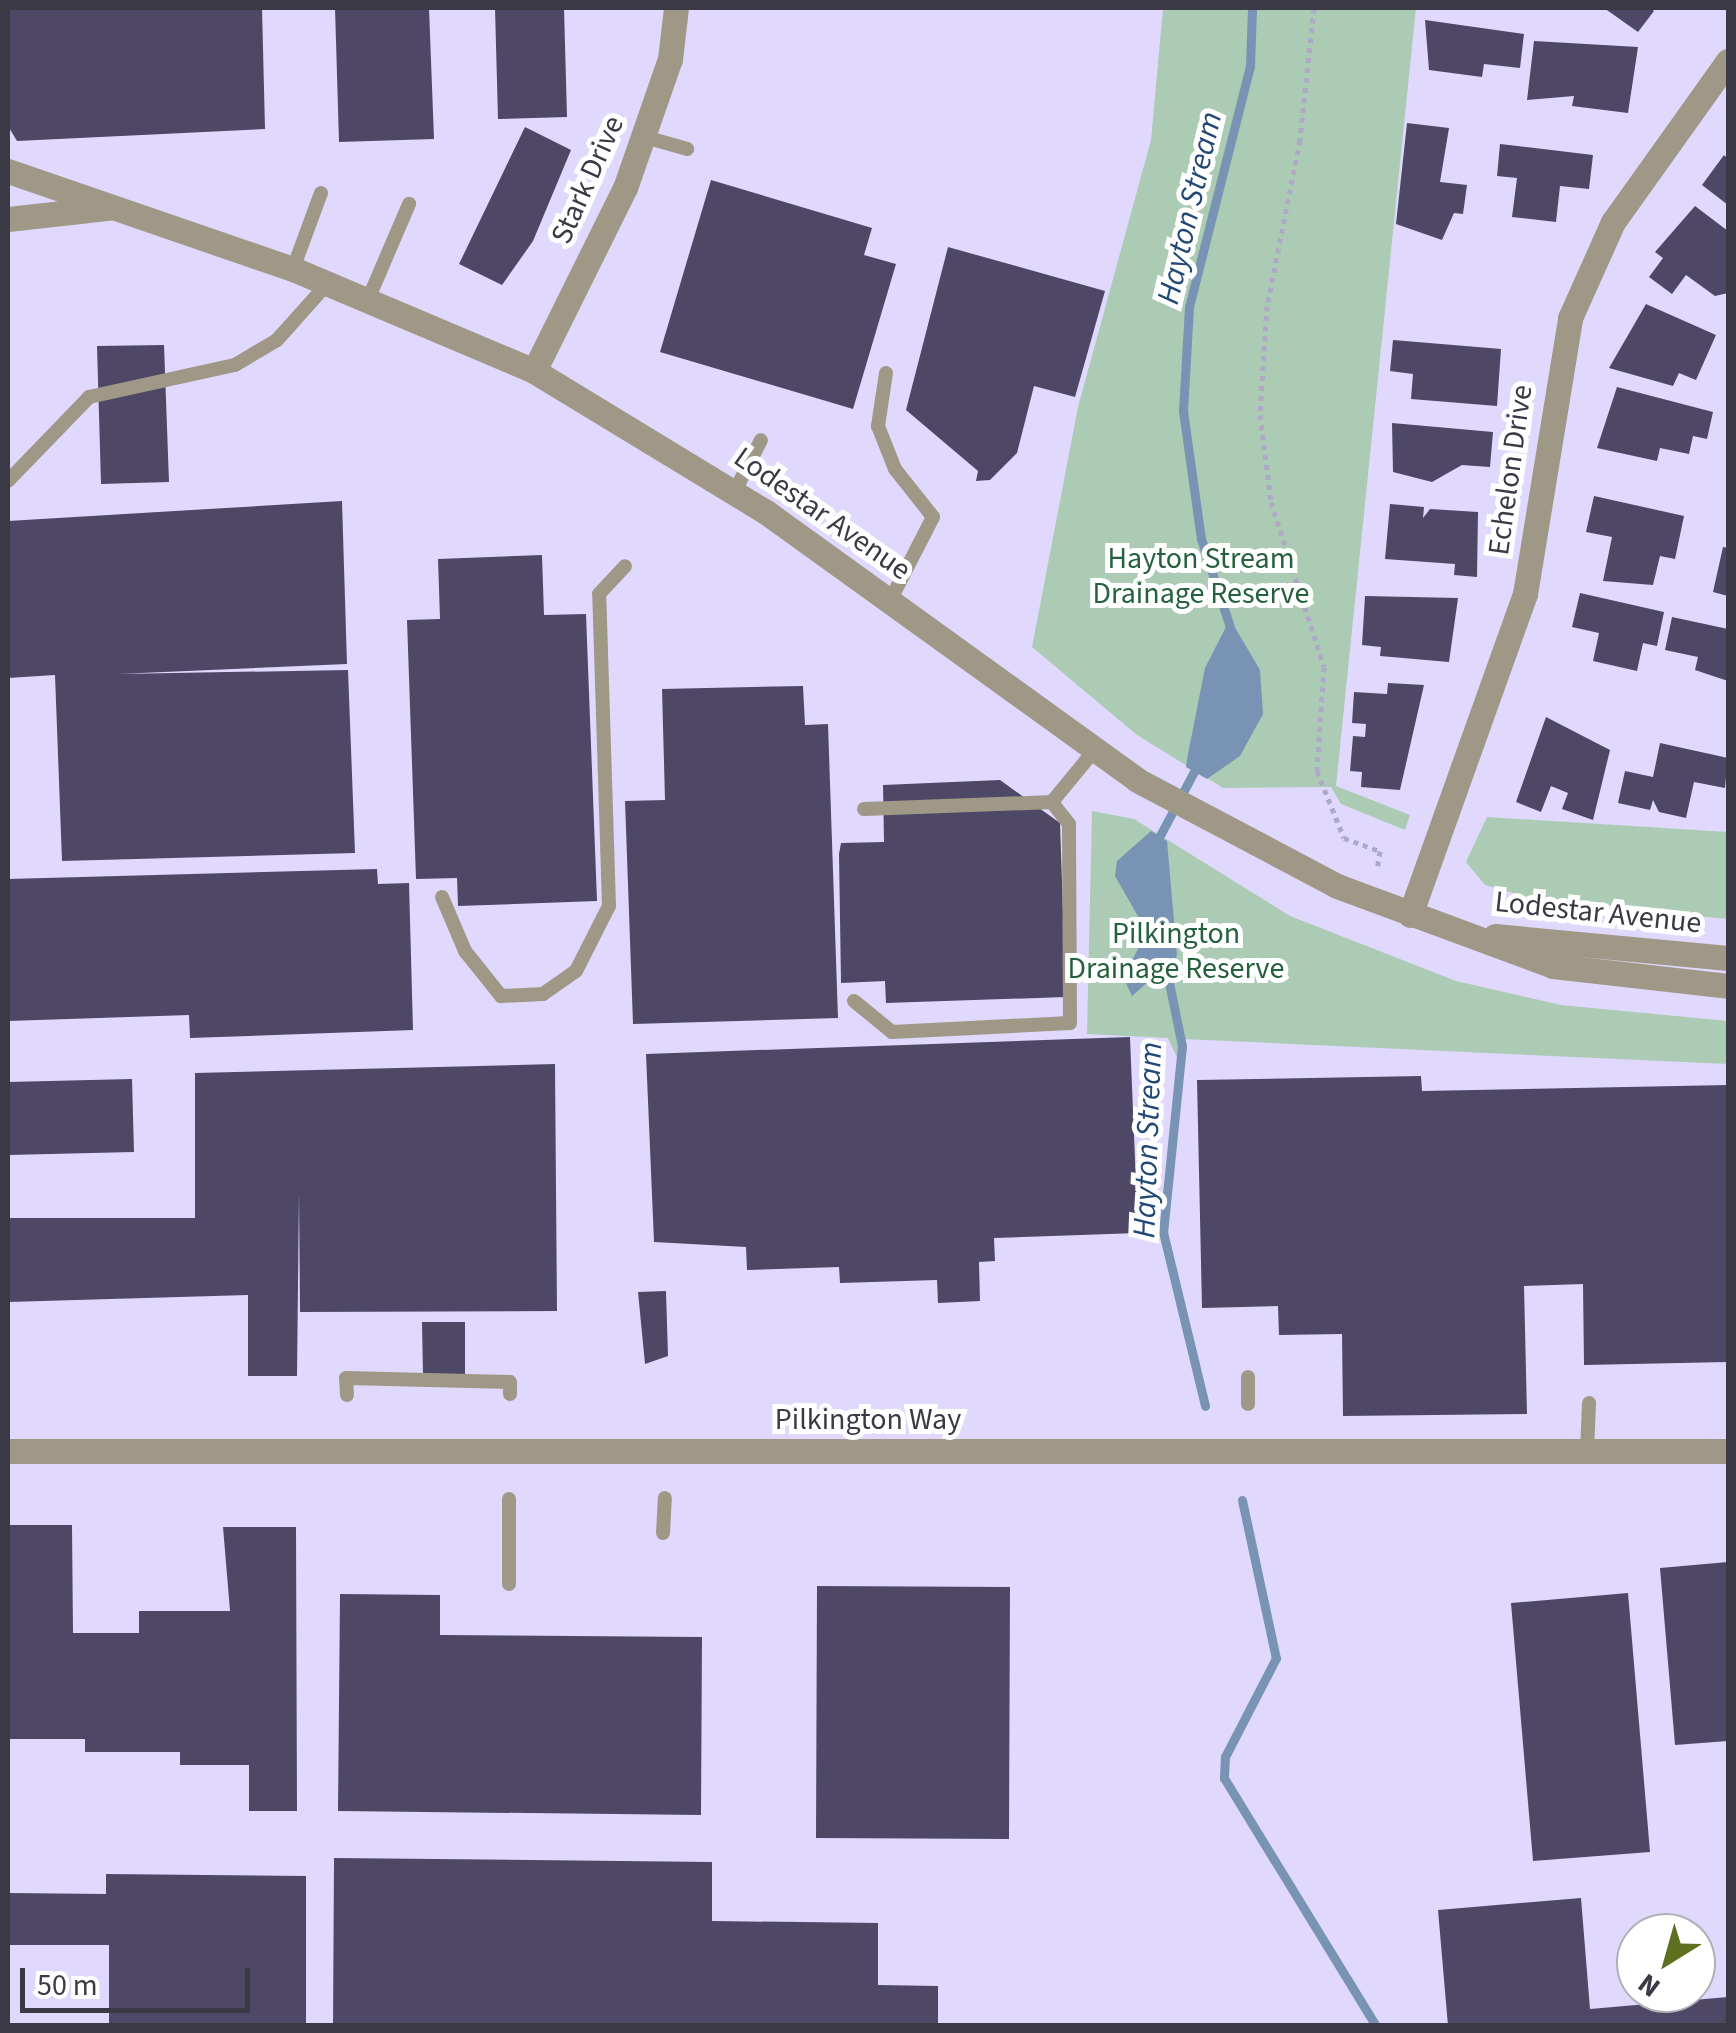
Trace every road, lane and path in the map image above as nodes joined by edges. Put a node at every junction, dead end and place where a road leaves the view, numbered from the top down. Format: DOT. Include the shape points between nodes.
graph roads {
  1 [pos="676,8"];
  2 [pos="1314,8"];
  3 [pos="1728,61"];
  4 [pos="645,137"];
  5 [pos="687,149"];
  6 [pos="8,170"];
  7 [pos="320,193"];
  8 [pos="409,204"];
  9 [pos="113,207"];
  10 [pos="8,219"];
  11 [pos="293,269"];
  12 [pos="326,284"];
  13 [pos="367,302"];
  14 [pos="534,371"];
  15 [pos="886,373"];
  16 [pos="761,440"];
  17 [pos="8,481"];
  18 [pos="736,491"];
  19 [pos="624,566"];
  20 [pos="890,601"];
  21 [pos="1094,752"];
  22 [pos="1052,802"];
  23 [pos="864,809"];
  24 [pos="1377,872"];
  25 [pos="442,897"];
  26 [pos="1410,915"];
  27 [pos="1460,932"];
  28 [pos="1728,958"];
  29 [pos="1728,986"];
  30 [pos="854,1001"];
  31 [pos="1248,1377"];
  32 [pos="510,1394"];
  33 [pos="346,1395"];
  34 [pos="1589,1403"];
  35 [pos="1248,1404"];
  36 [pos="1728,1451"];
  37 [pos="8,1452"];
  38 [pos="1587,1452"];
  39 [pos="665,1498"];
  40 [pos="510,1500"];
  41 [pos="663,1534"];
  42 [pos="509,1584"];
  1 -- 4 [label="street, Stark Drive"];
  2 -- 24 [label="path" via="1300,140 1266,306 1260,415 1271,502 1324,667 1317,771 1344,838 1380,851"];
  3 -- 26 [label="street, Echelon Drive" via="1613,222 1570,318 1525,594"];
  4 -- 5 [label="lane"];
  4 -- 14 [label="street, Stark Drive"];
  6 -- 9 [label="street, Lodestar Avenue"];
  7 -- 11 [label="lane"];
  8 -- 13 [label="lane"];
  9 -- 10 [label="street, Lodestar Avenue"];
  9 -- 11 [label="street, Lodestar Avenue"];
  11 -- 12 [label="street, Lodestar Avenue"];
  12 -- 13 [label="street, Lodestar Avenue"];
  12 -- 17 [label="lane" via="277,340 236,365 89,397"];
  13 -- 14 [label="street, Lodestar Avenue"];
  14 -- 18 [label="street, Lodestar Avenue"];
  15 -- 20 [label="lane" via="878,426 895,470 933,517"];
  16 -- 18 [label="lane"];
  18 -- 20 [label="street, Lodestar Avenue"];
  19 -- 25 [label="lane" via="599,594 609,906 576,971 543,994 502,996 466,950"];
  20 -- 21 [label="street, Lodestar Avenue"];
  21 -- 22 [label="lane"];
  21 -- 26 [label="street, Lodestar Avenue" via="1204,820"];
  22 -- 23 [label="lane"];
  22 -- 30 [label="lane" via="1069,824 1070,1023 892,1032"];
  26 -- 27 [label="street, Lodestar Avenue"];
  27 -- 28 [label="street, Lodestar Avenue"];
  27 -- 29 [label="street, Lodestar Avenue" via="1553,966"];
  31 -- 35 [label="lane"];
  32 -- 33 [label="lane" via="510,1382 346,1378"];
  34 -- 38 [label="lane"];
  36 -- 38 [label="street, Pilkington Way"];
  37 -- 38 [label="street, Pilkington Way"];
  39 -- 41 [label="lane"];
  40 -- 42 [label="lane"];
}
